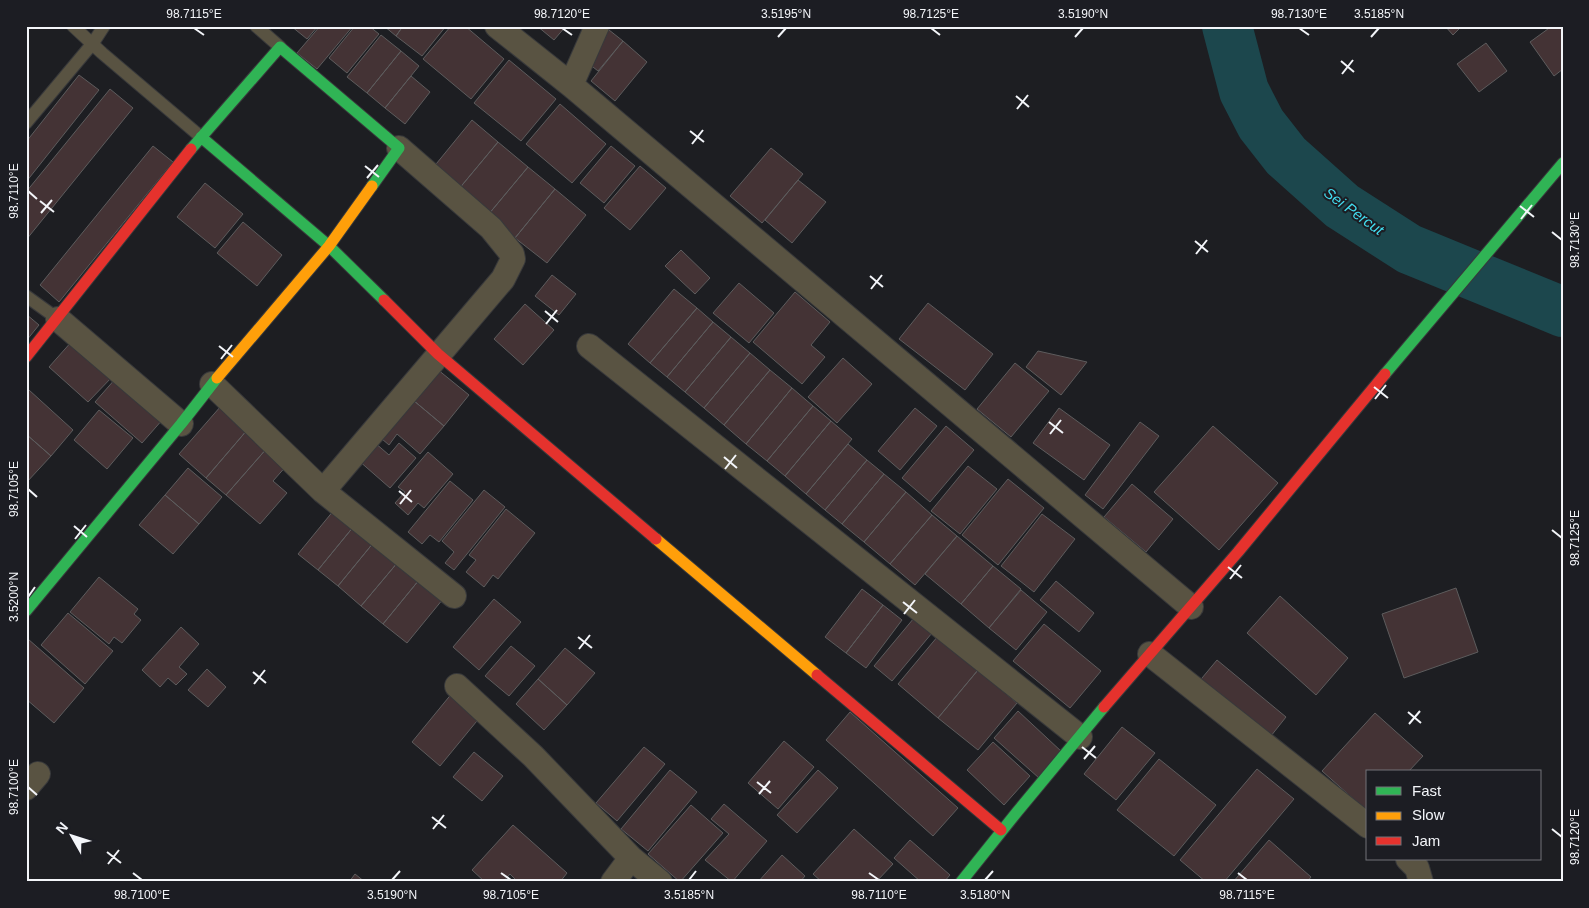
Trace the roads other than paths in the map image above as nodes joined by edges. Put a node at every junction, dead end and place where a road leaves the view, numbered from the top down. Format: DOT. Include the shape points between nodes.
graph roads {
  1 [pos="73,26"];
  2 [pos="104,26"];
  3 [pos="256,26"];
  4 [pos="497,26"];
  5 [pos="597,26"];
  6 [pos="93,43"];
  7 [pos="280,47"];
  8 [pos="571,85"];
  9 [pos="26,123"];
  10 [pos="201,137"];
  11 [pos="399,148"];
  12 [pos="1563,163"];
  13 [pos="330,246"];
  14 [pos="26,296"];
  15 [pos="58,318"];
  16 [pos="589,346"];
  17 [pos="438,354"];
  18 [pos="26,357"];
  19 [pos="212,384"];
  20 [pos="181,424"];
  21 [pos="323,491"];
  22 [pos="454,596"];
  23 [pos="1191,606"];
  24 [pos="26,611"];
  25 [pos="1150,654"];
  26 [pos="457,686"];
  27 [pos="1080,737"];
  28 [pos="1366,824"];
  29 [pos="1001,830"];
  30 [pos="631,858"];
  31 [pos="1409,860"];
  32 [pos="613,882"];
  33 [pos="660,882"];
  34 [pos="961,882"];
  35 [pos="1421,882"];
  1 -- 6 [label="lane"];
  2 -- 6 [label="lane"];
  3 -- 7 [label="lane"];
  4 -- 8 [label="street"];
  5 -- 8 [label="street"];
  6 -- 9 [label="lane"];
  6 -- 10 [label="lane"];
  7 -- 10 [label="street"];
  7 -- 11 [label="street"];
  8 -- 23 [label="street"];
  10 -- 13 [label="street"];
  10 -- 15 [label="street"];
  11 -- 13 [label="street"];
  11 -- 17 [label="street" via="491,228 512,254 513,260 503,279"];
  12 -- 23 [label="street"];
  13 -- 17 [label="street"];
  13 -- 19 [label="street"];
  14 -- 15 [label="lane"];
  15 -- 18 [label="street"];
  15 -- 20 [label="street"];
  16 -- 27 [label="street"];
  17 -- 21 [label="street"];
  17 -- 29 [label="street"];
  19 -- 20 [label="street"];
  19 -- 21 [label="street"];
  20 -- 24 [label="street"];
  21 -- 22 [label="street"];
  23 -- 25 [label="street"];
  25 -- 27 [label="street"];
  25 -- 28 [label="street"];
  26 -- 30 [label="street" via="533,756"];
  27 -- 29 [label="street"];
  29 -- 34 [label="street"];
  30 -- 32 [label="street"];
  30 -- 33 [label="street"];
  31 -- 35 [label="street" via="1417,868"];
}
